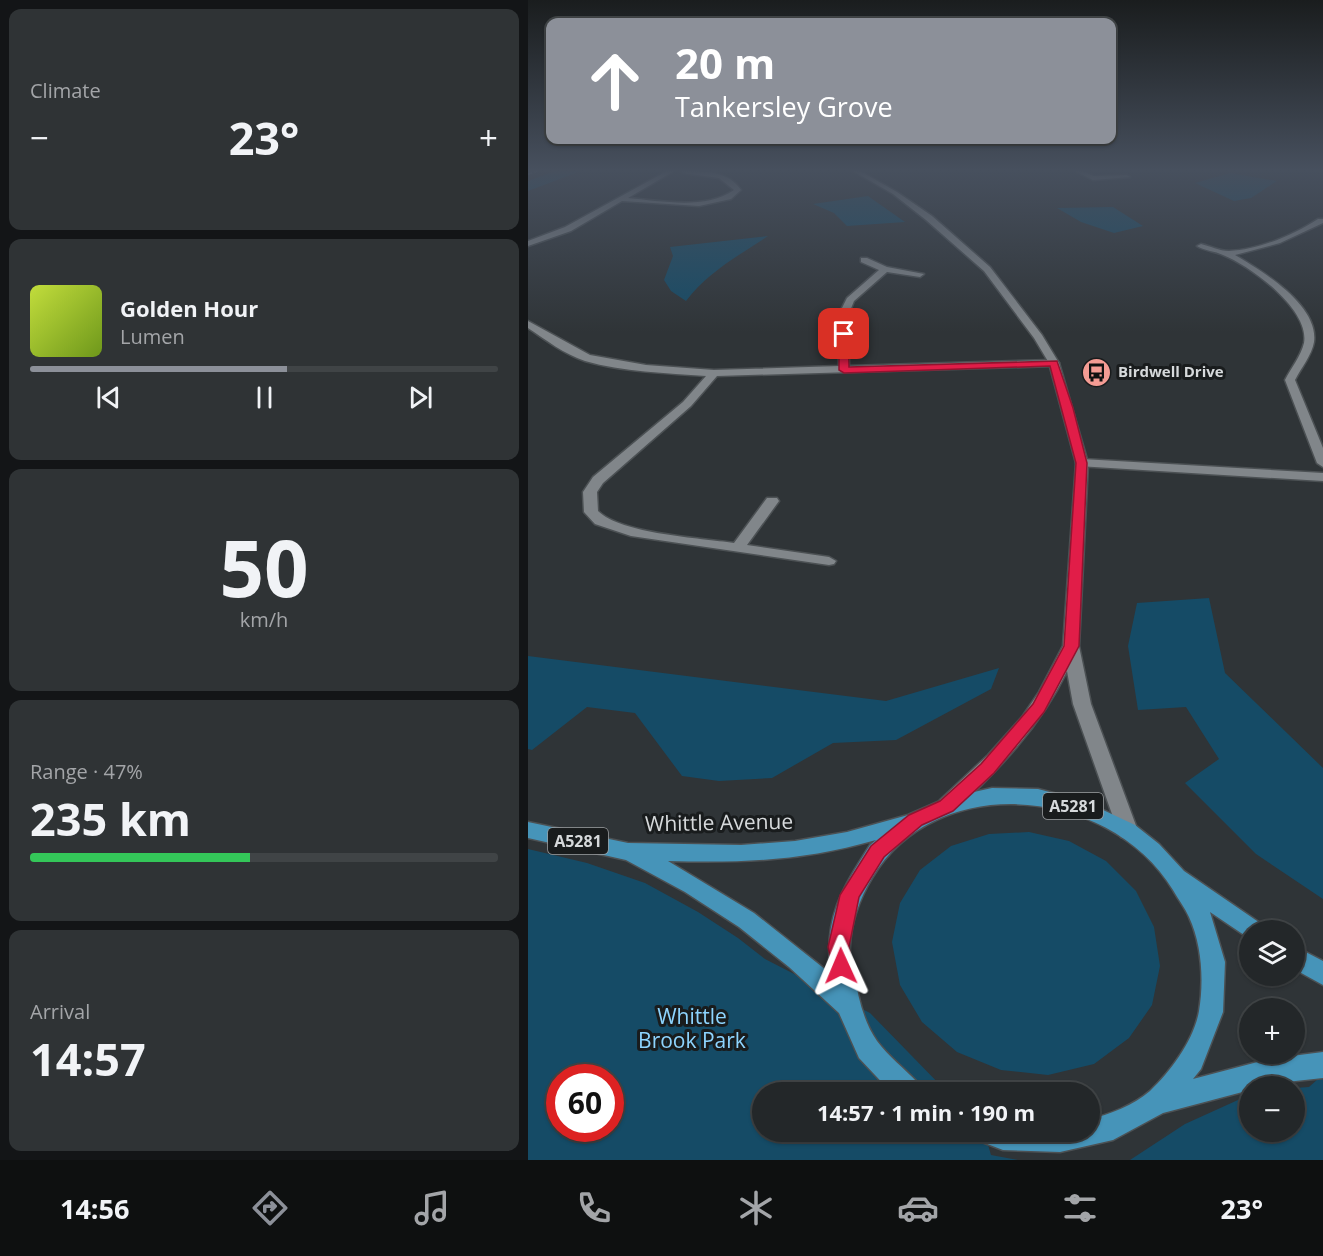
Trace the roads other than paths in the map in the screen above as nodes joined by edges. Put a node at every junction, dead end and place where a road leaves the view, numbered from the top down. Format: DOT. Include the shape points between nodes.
graph roads {
  1 [pos="576,225"];
  2 [pos="937,225"];
  3 [pos="1316,225"];
  4 [pos="528,244"];
  5 [pos="1202,246"];
  6 [pos="1226,253"];
  7 [pos="864,260"];
  8 [pos="885,269"];
  9 [pos="920,273"];
  10 [pos="528,324"];
  11 [pos="1054,363"];
  12 [pos="844,370"];
  13 [pos="714,373"];
  14 [pos="1082,463"];
  15 [pos="1323,463"];
  16 [pos="1323,477"];
  17 [pos="772,501"];
  18 [pos="738,548"];
  19 [pos="829,561"];
  20 [pos="1071,646"];
  21 [pos="947,806"];
  22 [pos="916,820"];
  23 [pos="528,830"];
  24 [pos="1128,831"];
  25 [pos="628,852"];
  26 [pos="1174,873"];
  27 [pos="1239,920"];
  28 [pos="1305,963"];
  29 [pos="1323,974"];
  30 [pos="847,1005"];
  31 [pos="1323,1065"];
  32 [pos="900,1082"];
  33 [pos="1158,1101"];
  34 [pos="1100,1130"];
  1 -- 4 [label="street"];
  2 -- 11 [label="street" via="987,269"];
  3 -- 6 [label="street" via="1308,231"];
  5 -- 6 [label="street"];
  6 -- 15 [label="street" via="1290,297 1305,316 1310,341 1290,380"];
  7 -- 8 [label="street"];
  8 -- 9 [label="street"];
  8 -- 12 [label="street" via="850,300 843,316"];
  10 -- 13 [label="street" via="587,358 646,368"];
  11 -- 12 [label="street"];
  11 -- 14 [label="street"];
  12 -- 13 [label="street"];
  13 -- 18 [label="street" via="687,404 598,480 589,502 591,512 600,521 616,528"];
  14 -- 16 [label="street"];
  14 -- 20 [label="street"];
  17 -- 18 [label="street"];
  18 -- 19 [label="street"];
  20 -- 21 [label="street" via="1038,708 1017,736"];
  20 -- 24 [label="street" via="1083,704"];
  21 -- 22 [label="main road, A5281"];
  21 -- 24 [label="main road, A5281" via="992,796 1038,797 1084,809"];
  22 -- 25 [label="main road, Whittle Avenue / A5281" via="795,850 741,854"];
  22 -- 30 [label="main road, A5281" via="877,851 850,895 838,947"];
  23 -- 25 [label="main road, Whittle Avenue / A5281"];
  24 -- 26 [label="main road, A5281"];
  25 -- 30 [label="main road, Whittle Avenue / A5281" via="678,875 764,930"];
  26 -- 27 [label="main road, A5281"];
  26 -- 33 [label="main road, A5281" via="1200,915 1213,962 1211,1012 1192,1060"];
  28 -- 29 [label="main road"];
  30 -- 32 [label="main road, A5281" via="868,1048"];
  31 -- 33 [label="main road, A5281" via="1269,1071"];
  33 -- 34 [label="main road, A5281" via="1113,1127"];
}
